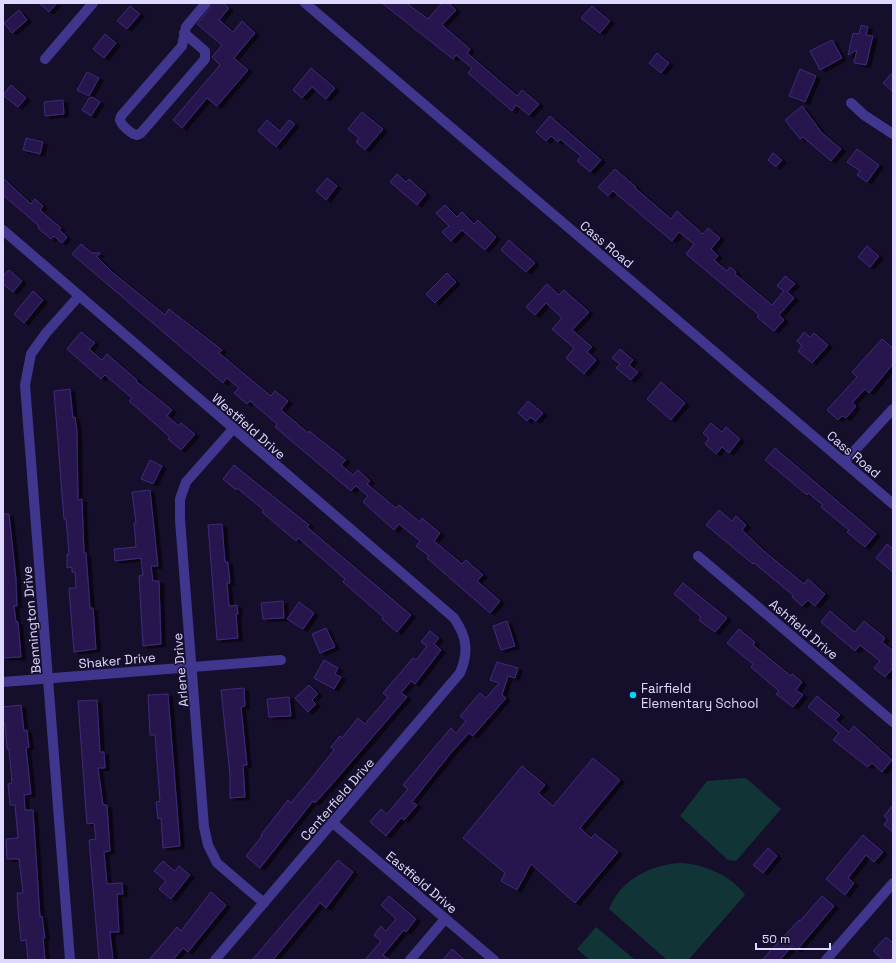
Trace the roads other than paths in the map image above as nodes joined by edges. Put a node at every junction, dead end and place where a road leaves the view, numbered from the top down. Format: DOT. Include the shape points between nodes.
graph roads {
  1 [pos="93,3"];
  2 [pos="206,3"];
  3 [pos="305,3"];
  4 [pos="184,33"];
  5 [pos="45,59"];
  6 [pos="851,103"];
  7 [pos="893,134"];
  8 [pos="3,230"];
  9 [pos="79,296"];
  10 [pos="893,409"];
  11 [pos="233,429"];
  12 [pos="844,462"];
  13 [pos="893,504"];
  14 [pos="698,556"];
  15 [pos="467,649"];
  16 [pos="281,660"];
  17 [pos="193,666"];
  18 [pos="49,678"];
  19 [pos="3,682"];
  20 [pos="893,722"];
  21 [pos="333,823"];
  22 [pos="893,883"];
  23 [pos="264,903"];
  24 [pos="445,919"];
  25 [pos="70,960"];
  26 [pos="215,960"];
  27 [pos="410,960"];
  28 [pos="494,960"];
  29 [pos="826,960"];
  1 -- 5 [label="street"];
  2 -- 4 [label="street"];
  3 -- 12 [label="street, Cass Road"];
  4 -- 4 [label="street" via="182,46 121,116 121,124 134,135 140,133 205,59 205,51"];
  6 -- 7 [label="street"];
  8 -- 9 [label="street, Westfield Drive"];
  9 -- 11 [label="street, Westfield Drive"];
  9 -- 18 [label="street, Bennington Drive" via="31,354 25,385"];
  10 -- 12 [label="street"];
  11 -- 15 [label="street, Westfield Drive" via="454,618 461,628"];
  11 -- 17 [label="street, Arlene Drive" via="186,482 180,499"];
  12 -- 13 [label="street, Cass Road"];
  14 -- 20 [label="street, Ashfield Drive"];
  15 -- 21 [label="street, Centerfield Drive" via="460,673"];
  16 -- 17 [label="street, Shaker Drive"];
  17 -- 18 [label="street, Shaker Drive"];
  17 -- 23 [label="street, Arlene Drive" via="204,827 208,845 217,863"];
  18 -- 19 [label="street, Shaker Drive"];
  18 -- 25 [label="street, Bennington Drive"];
  21 -- 23 [label="street, Centerfield Drive"];
  21 -- 24 [label="street, Eastfield Drive"];
  22 -- 29 [label="street"];
  23 -- 26 [label="street, Centerfield Drive"];
  24 -- 27 [label="street"];
  24 -- 28 [label="street, Eastfield Drive"];
}
